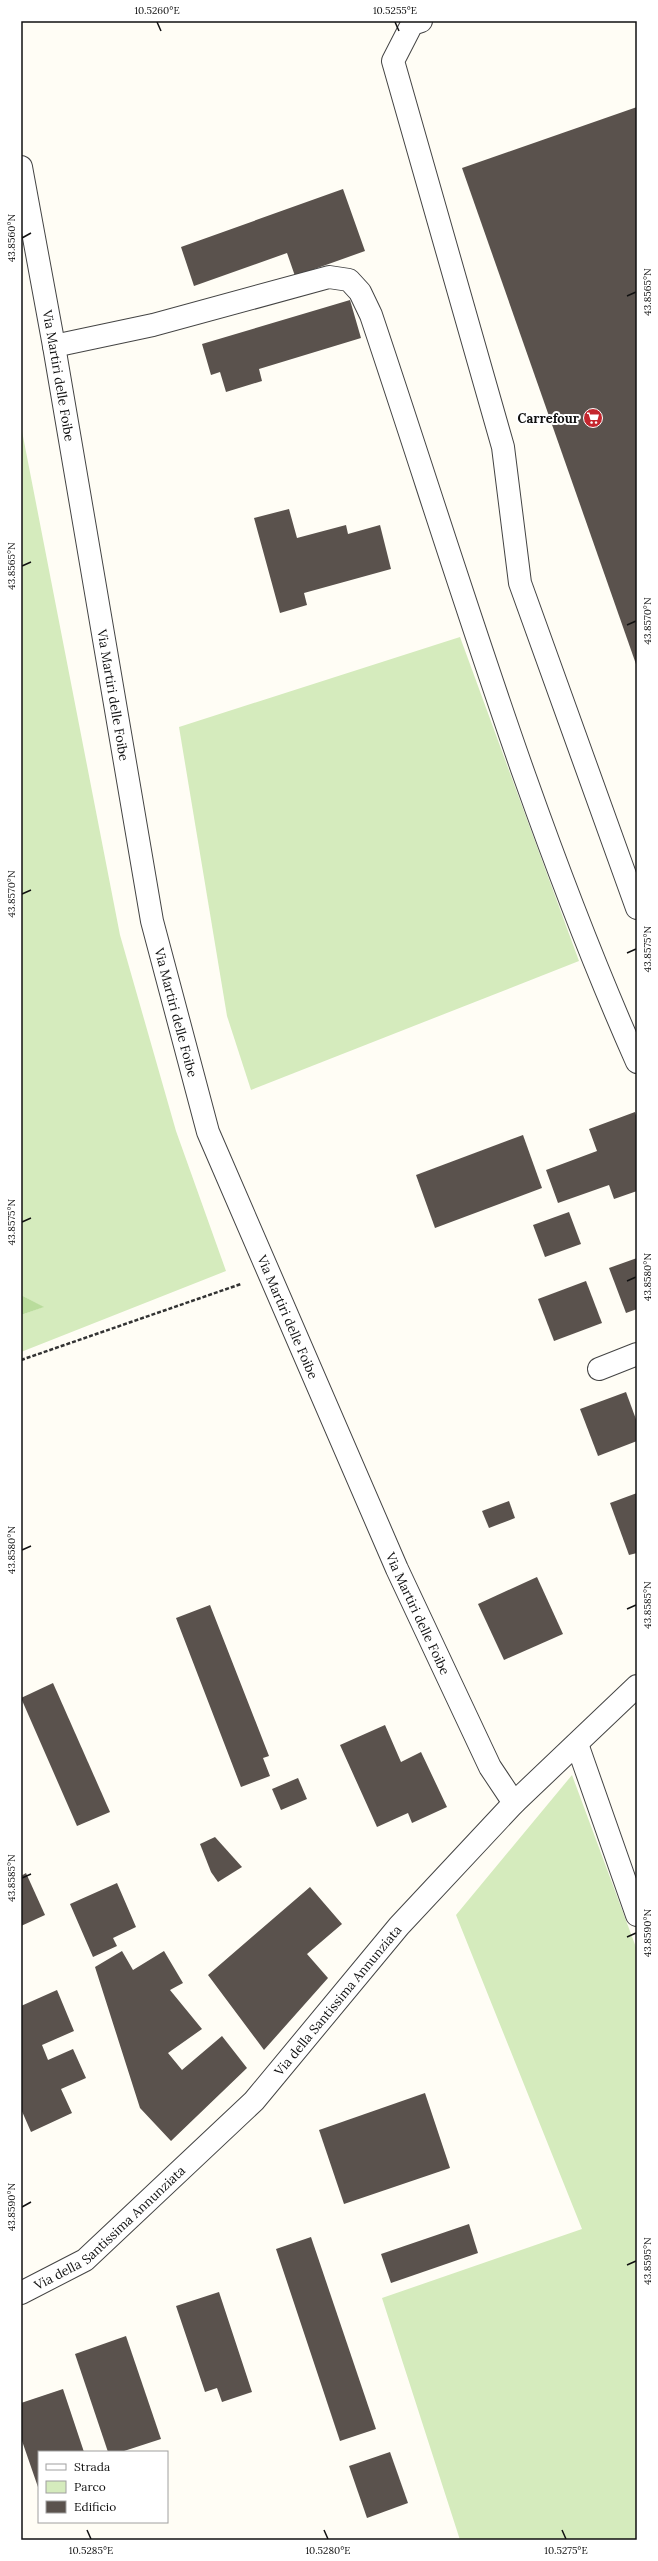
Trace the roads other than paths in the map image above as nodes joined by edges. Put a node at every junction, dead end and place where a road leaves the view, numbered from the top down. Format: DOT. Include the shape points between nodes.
graph roads {
  1 [pos="421,21"];
  2 [pos="21,167"];
  3 [pos="54,346"];
  4 [pos="637,908"];
  5 [pos="637,1062"];
  6 [pos="637,1354"];
  7 [pos="599,1369"];
  8 [pos="637,1686"];
  9 [pos="577,1744"];
  10 [pos="514,1802"];
  11 [pos="637,1915"];
  12 [pos="21,2293"];
  1 -- 4 [label="street" via="412,24 393,61 503,447 520,583"];
  2 -- 3 [label="street, Via Martiri delle Foibe"];
  3 -- 5 [label="street" via="154,325 329,277 349,280 360,292 371,315 481,650 580,926"];
  3 -- 10 [label="street, Via Martiri delle Foibe" via="152,920 208,1132 397,1569 490,1767"];
  6 -- 7 [label="street"];
  8 -- 9 [label="street, Via della Santissima Annunziata"];
  9 -- 10 [label="street, Via della Santissima Annunziata"];
  9 -- 11 [label="street"];
  10 -- 12 [label="street, Via della Santissima Annunziata" via="399,1926 254,2101 85,2260"];
}
